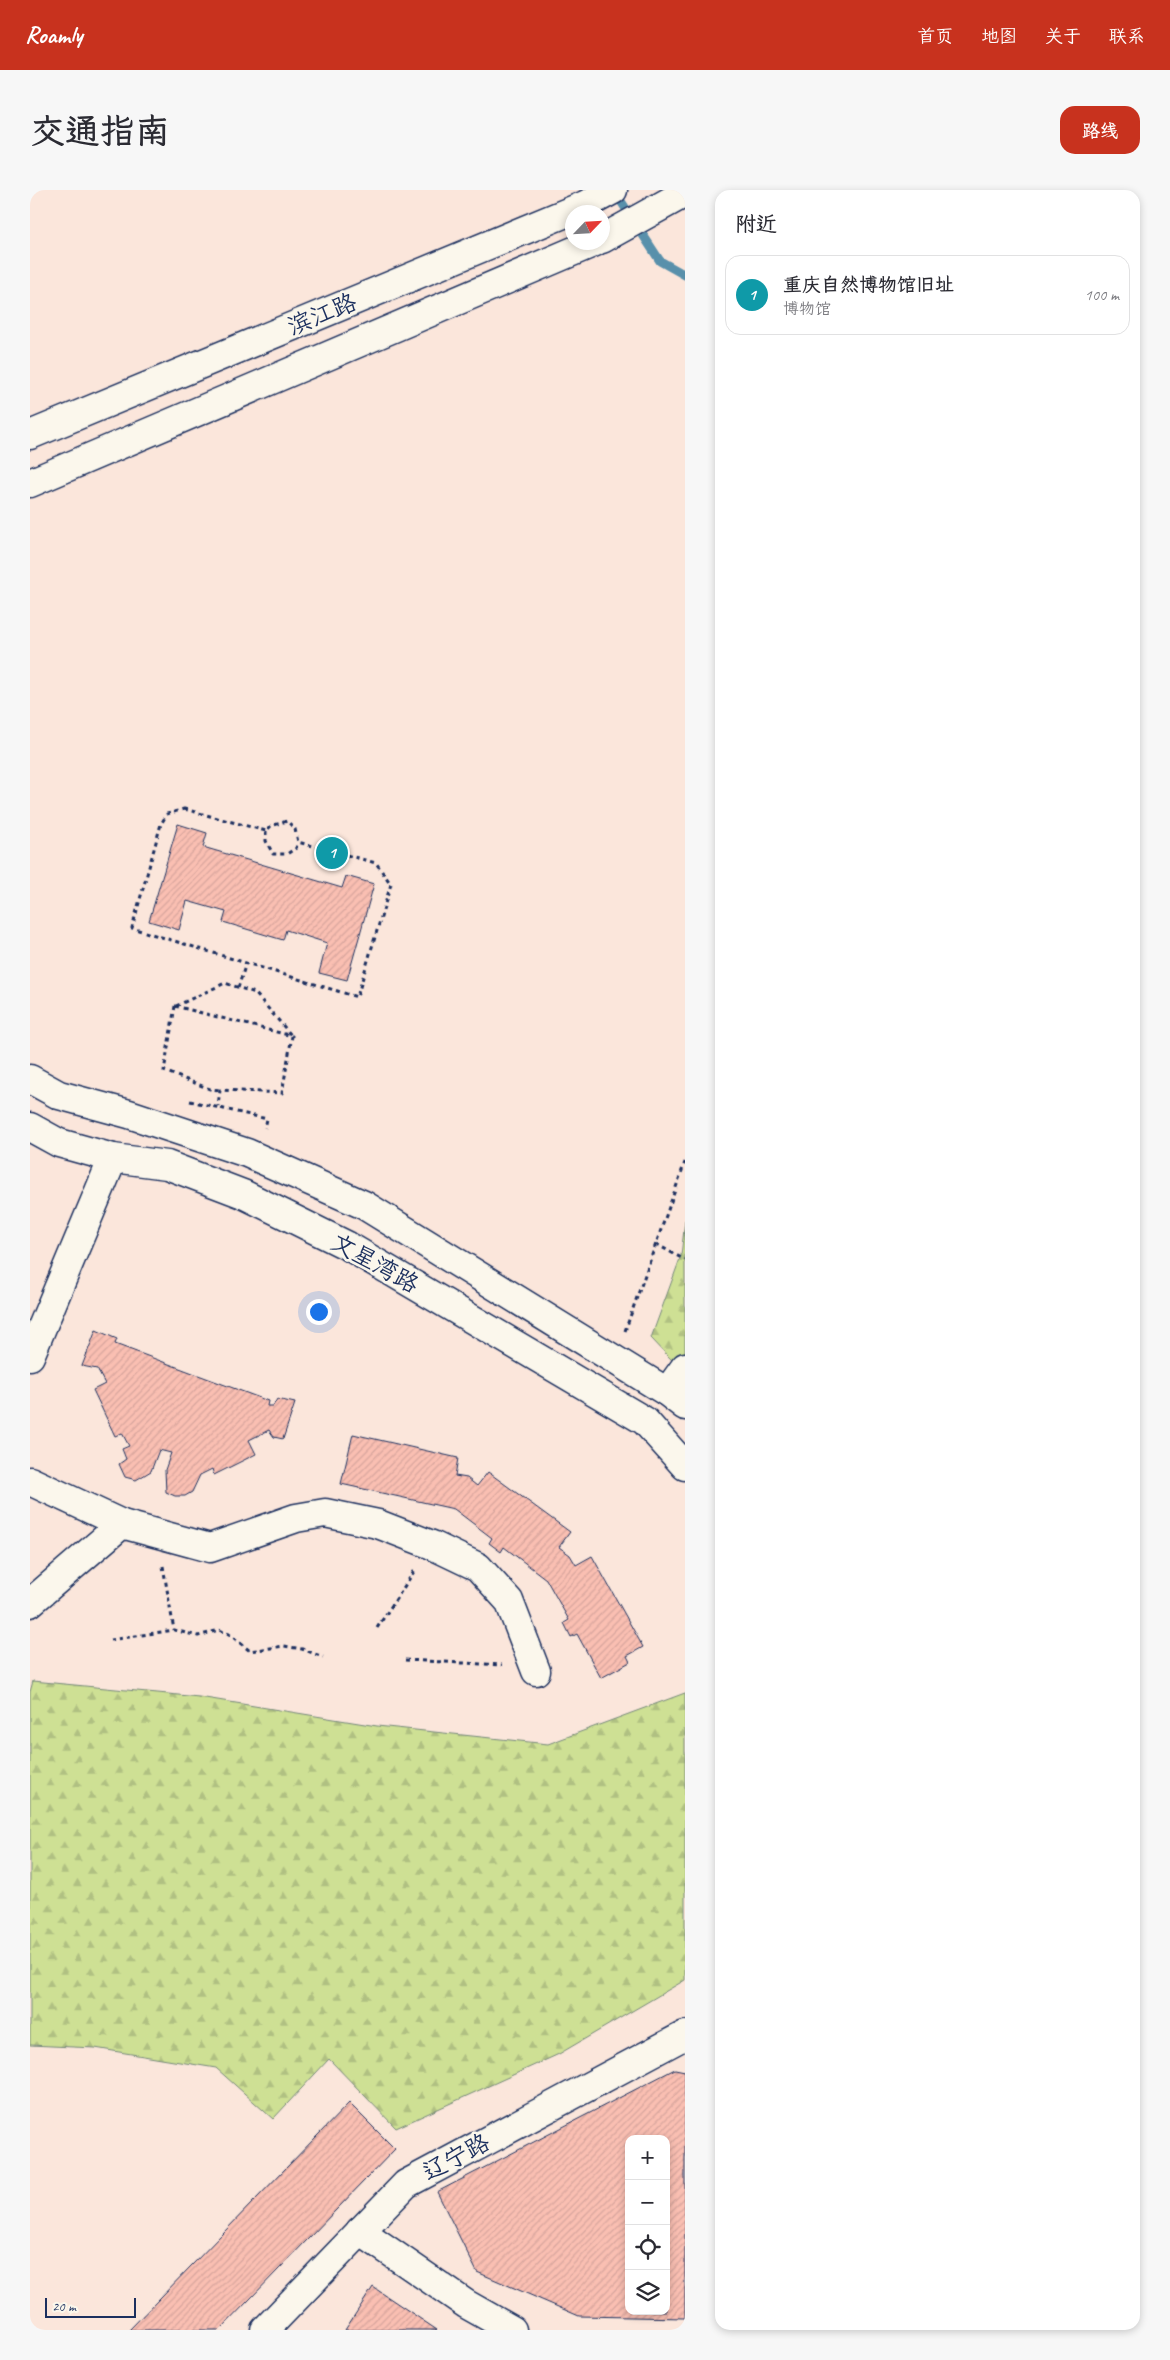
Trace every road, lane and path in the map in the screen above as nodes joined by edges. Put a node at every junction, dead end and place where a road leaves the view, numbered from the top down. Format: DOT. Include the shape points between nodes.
graph roads {
  1 [pos="613,190"];
  2 [pos="685,193"];
  3 [pos="610,235"];
  4 [pos="576,250"];
  5 [pos="30,434"];
  6 [pos="30,483"];
  7 [pos="266,832"];
  8 [pos="298,842"];
  9 [pos="246,963"];
  10 [pos="238,988"];
  11 [pos="175,1006"];
  12 [pos="292,1036"];
  13 [pos="30,1080"];
  14 [pos="220,1090"];
  15 [pos="189,1100"];
  16 [pos="218,1106"];
  17 [pos="267,1119"];
  18 [pos="30,1127"];
  19 [pos="113,1158"];
  20 [pos="685,1162"];
  21 [pos="656,1244"];
  22 [pos="685,1260"];
  23 [pos="30,1356"];
  24 [pos="614,1359"];
  25 [pos="685,1367"];
  26 [pos="676,1399"];
  27 [pos="685,1466"];
  28 [pos="30,1481"];
  29 [pos="122,1524"];
  30 [pos="157,1534"];
  31 [pos="432,1545"];
  32 [pos="30,1603"];
  33 [pos="377,1628"];
  34 [pos="174,1630"];
  35 [pos="110,1640"];
  36 [pos="323,1657"];
  37 [pos="405,1660"];
  38 [pos="498,1665"];
  39 [pos="536,1671"];
  40 [pos="685,2035"];
  41 [pos="360,2231"];
  42 [pos="277,2324"];
  43 [pos="512,2330"];
  1 -- 5 [label="main road, 滨江路" via="585,205"];
  2 -- 3 [label="main road"];
  4 -- 6 [label="main road, 滨江路"];
  7 -- 8 [label="path" via="271,826 287,821 296,828"];
  7 -- 8 [label="path" via="266,841 273,854 287,854 296,848"];
  7 -- 9 [label="path" via="184,809 167,814 161,824 132,928"];
  8 -- 9 [label="path" via="376,862 391,884 357,997"];
  9 -- 10 [label="path"];
  10 -- 11 [label="path" via="225,983"];
  10 -- 12 [label="path" via="255,993"];
  11 -- 12 [label="path"];
  11 -- 14 [label="path" via="164,1071"];
  12 -- 14 [label="path" via="282,1093"];
  13 -- 24 [label="main road, 文星湾路" via="59,1094 247,1152 364,1205"];
  14 -- 16 [label="path"];
  15 -- 16 [label="path"];
  16 -- 17 [label="path"];
  18 -- 19 [label="main road, 文星湾路" via="59,1143"];
  19 -- 23 [label="main road"];
  19 -- 27 [label="main road, 文星湾路" via="167,1166 243,1194 348,1246 645,1421"];
  20 -- 21 [label="path"];
  21 -- 22 [label="path"];
  21 -- 24 [label="path"];
  24 -- 26 [label="main road, 文星湾路"];
  25 -- 26 [label="main road"];
  28 -- 29 [label="main road"];
  29 -- 30 [label="main road"];
  29 -- 32 [label="main road"];
  30 -- 31 [label="main road" via="210,1548 296,1518 325,1513 378,1524"];
  30 -- 34 [label="path"];
  31 -- 33 [label="path"];
  31 -- 39 [label="main road" via="478,1567 509,1601"];
  34 -- 35 [label="path"];
  34 -- 36 [label="path" via="198,1636 219,1630 250,1650 284,1646"];
  37 -- 38 [label="path"];
  40 -- 41 [label="main road, 辽宁路" via="406,2184"];
  41 -- 42 [label="main road, 辽宁路"];
  41 -- 43 [label="main road" via="466,2304"];
}
